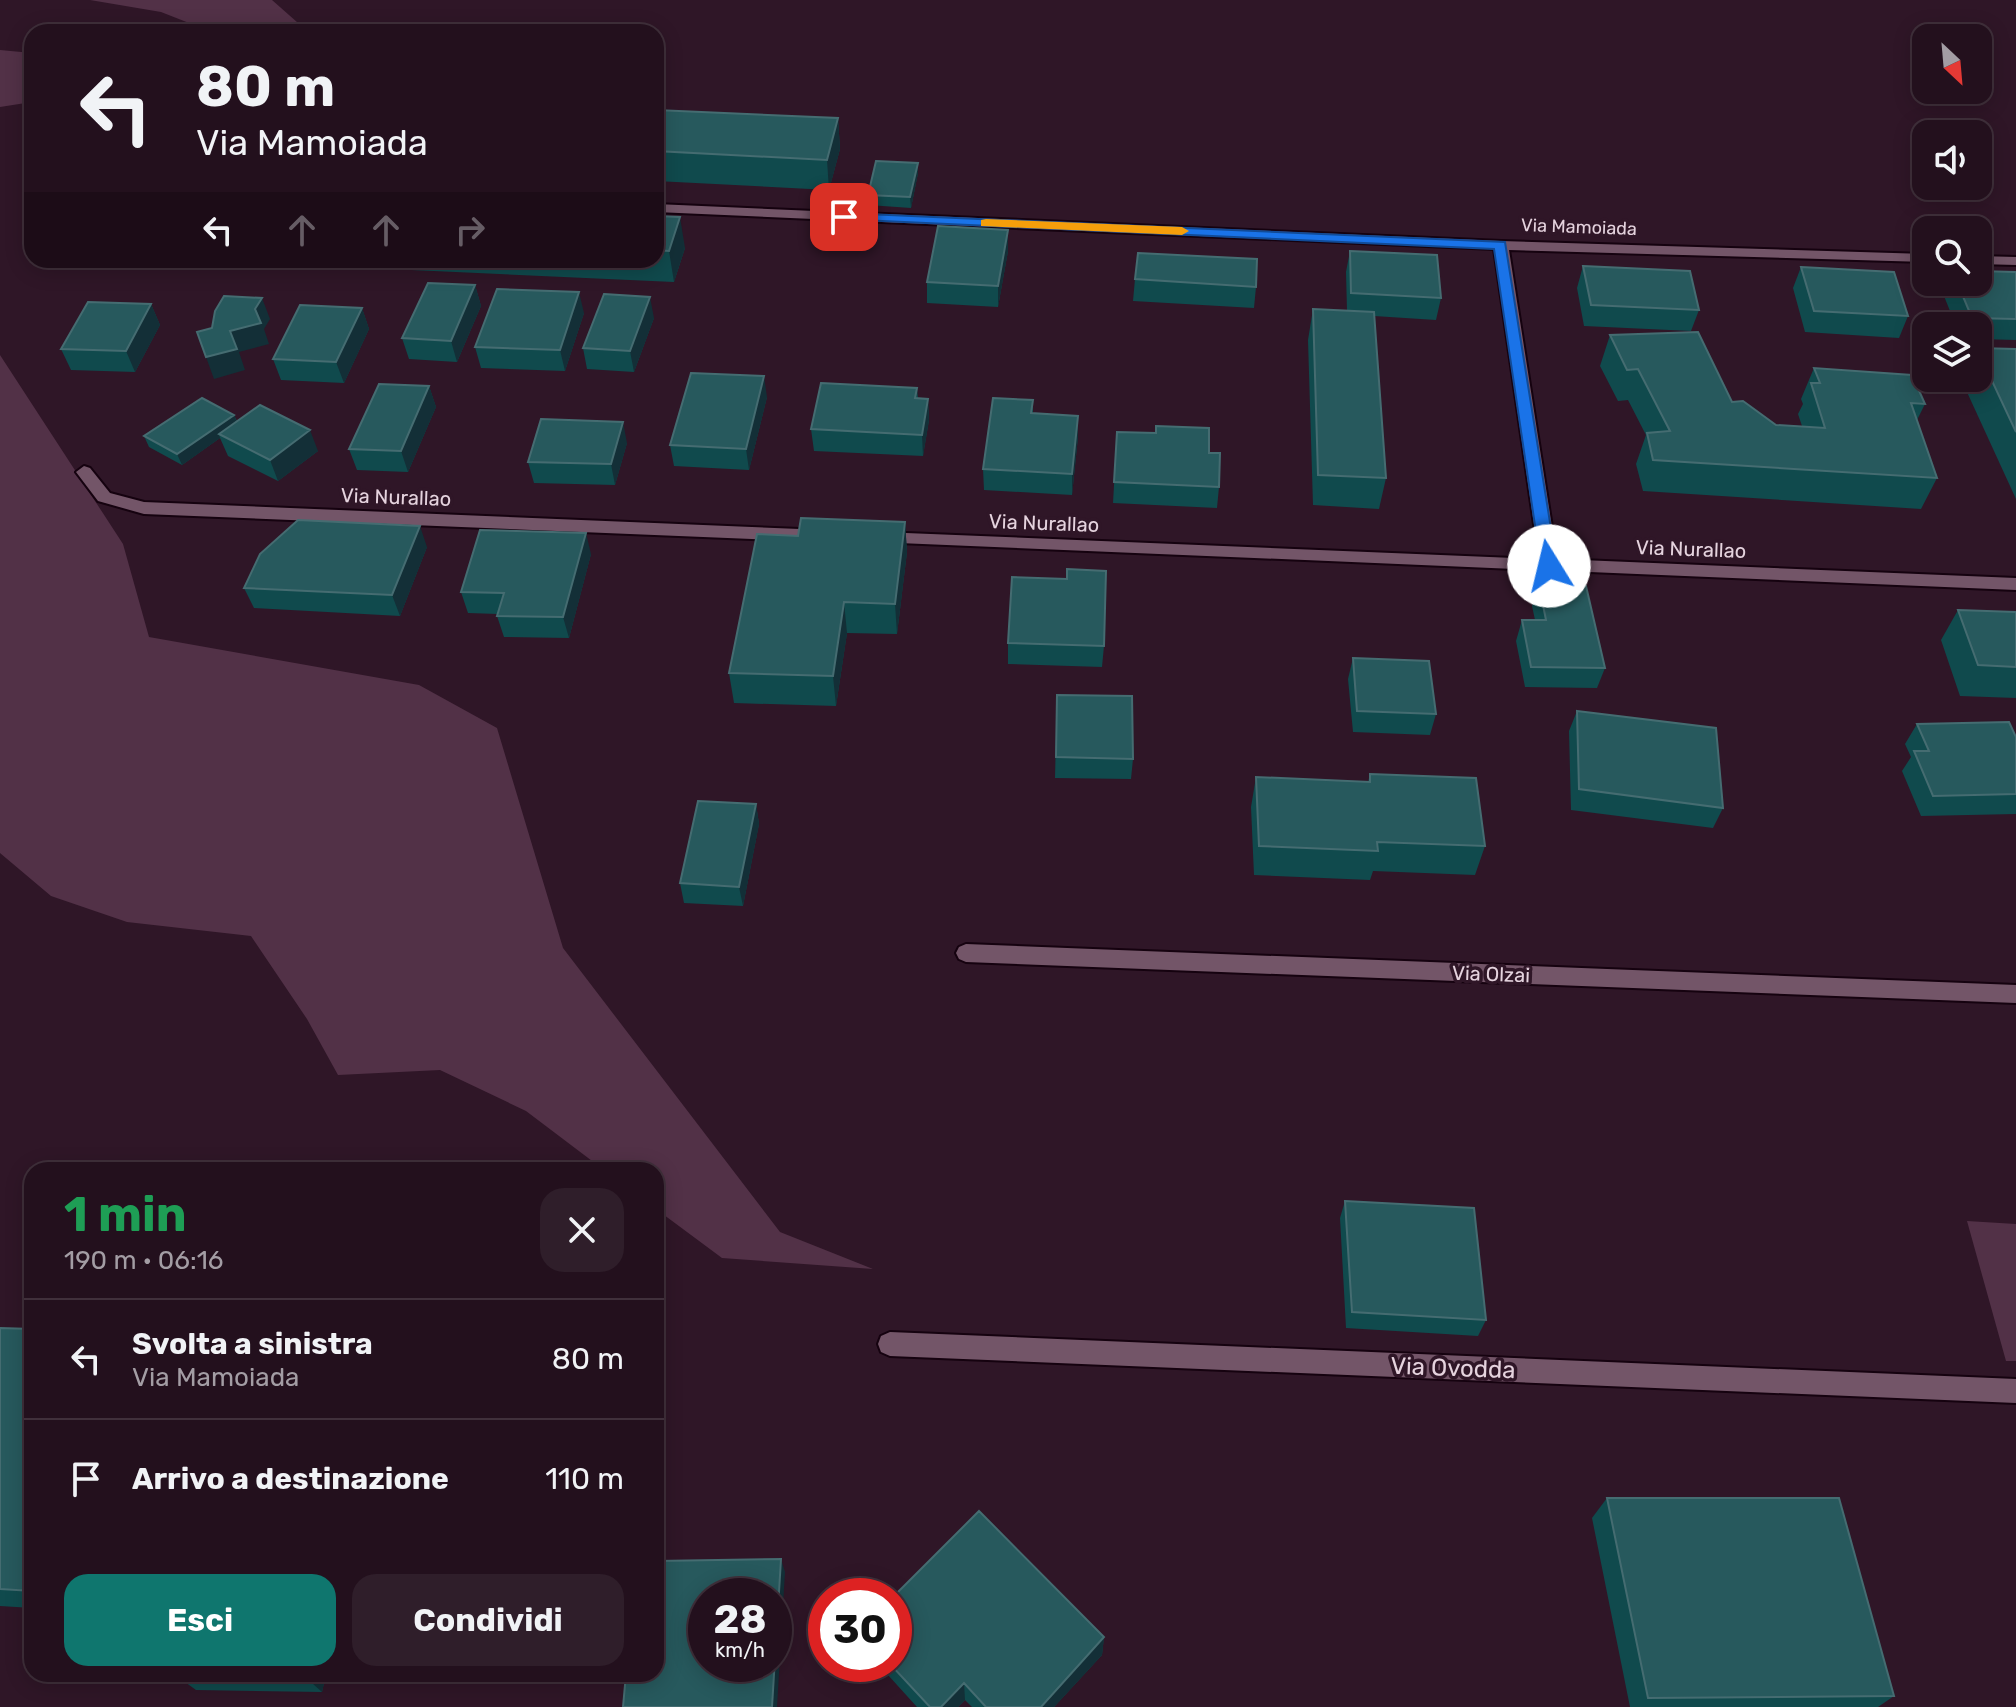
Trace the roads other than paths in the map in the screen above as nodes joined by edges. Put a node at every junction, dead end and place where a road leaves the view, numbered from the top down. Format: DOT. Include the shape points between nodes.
graph roads {
  1 [pos="664,208"];
  2 [pos="1501,245"];
  3 [pos="1912,258"];
  4 [pos="1992,260"];
  5 [pos="2016,261"];
  6 [pos="84,472"];
  7 [pos="1549,566"];
  8 [pos="2016,584"];
  9 [pos="966,953"];
  10 [pos="2016,994"];
  11 [pos="890,1344"];
  12 [pos="2016,1391"];
  1 -- 2 [label="street, Via Mamoiada"];
  2 -- 3 [label="street, Via Mamoiada"];
  2 -- 7 [label="street"];
  4 -- 5 [label="street"];
  6 -- 7 [label="street, Via Nurallao" via="104,497 144,508"];
  7 -- 8 [label="street, Via Nurallao"];
  9 -- 10 [label="street, Via Olzai"];
  11 -- 12 [label="street, Via Ovodda"];
}
